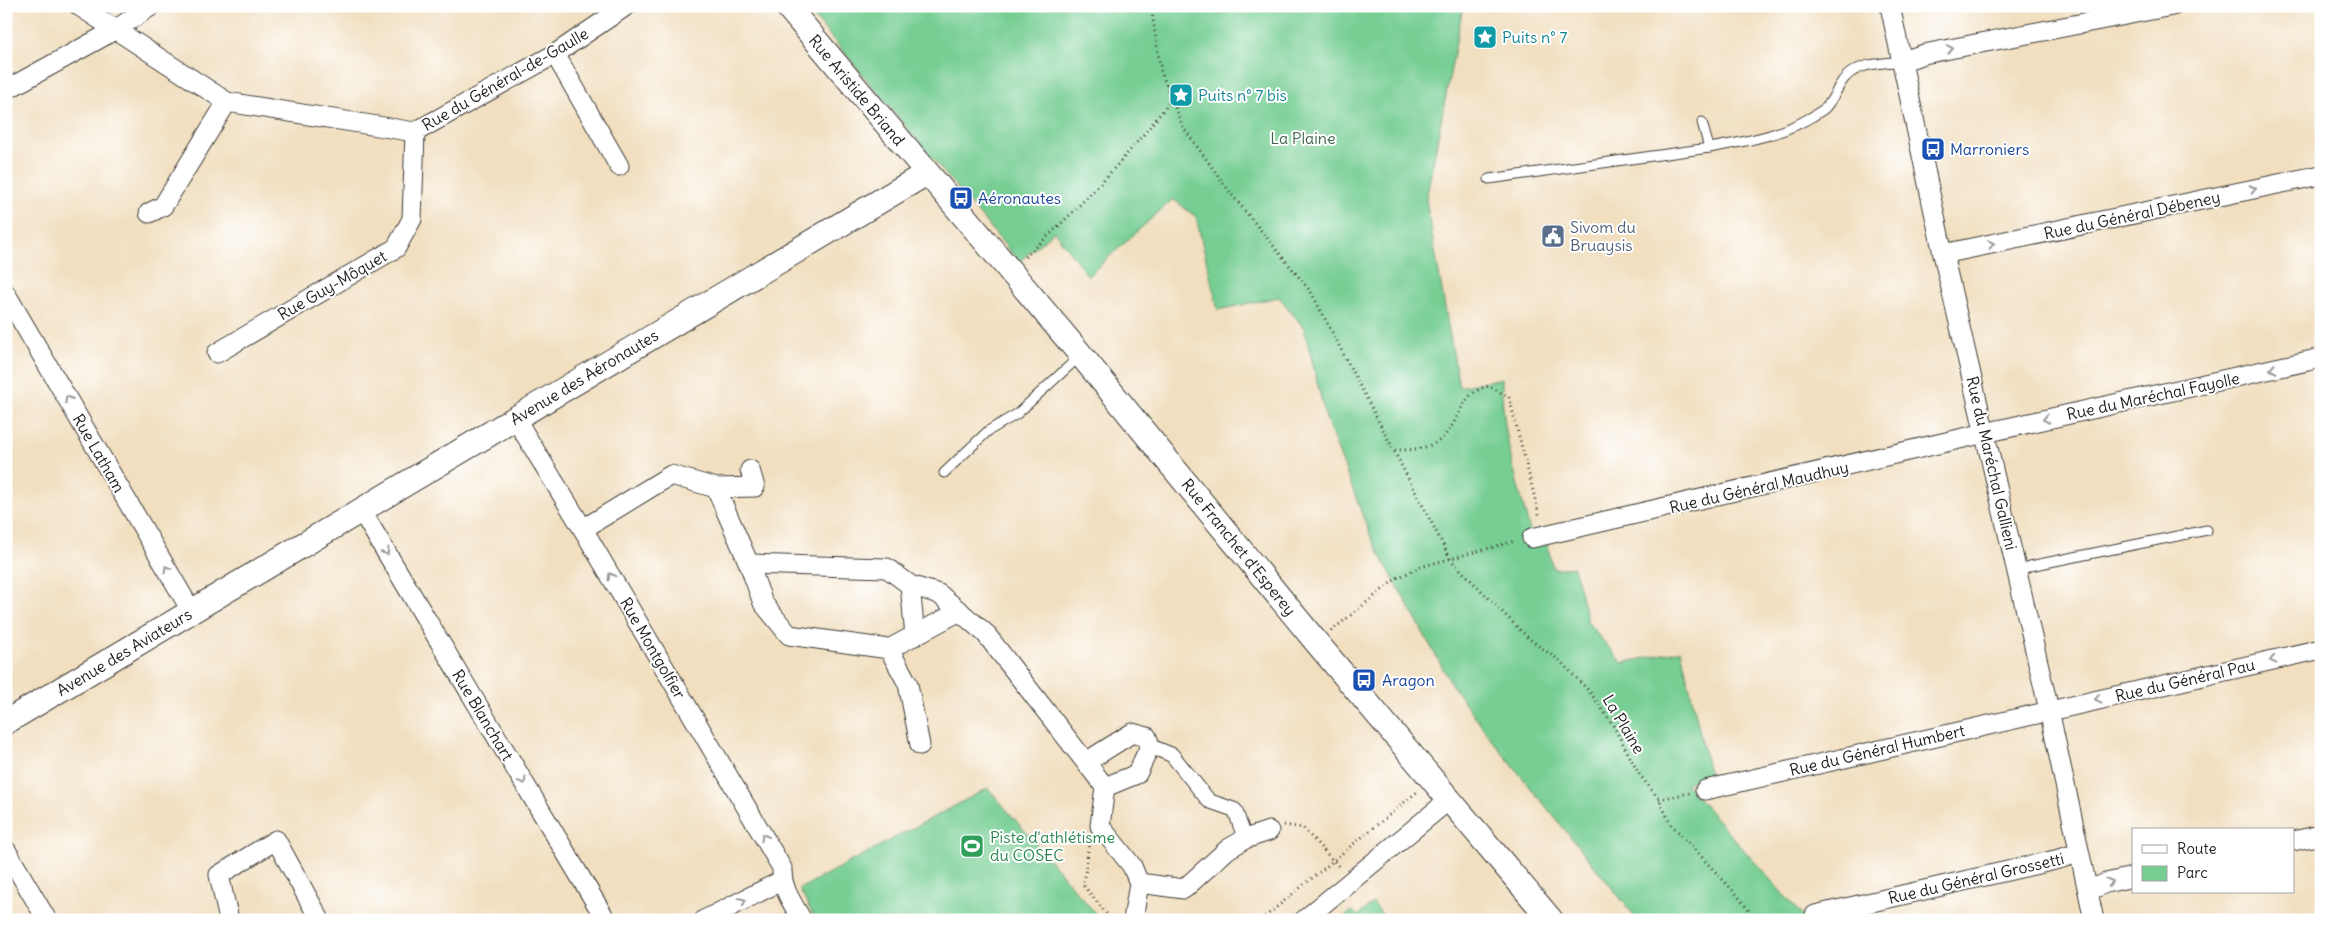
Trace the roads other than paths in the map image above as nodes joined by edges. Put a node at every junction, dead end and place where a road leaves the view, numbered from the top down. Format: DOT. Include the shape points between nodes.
graph roads {
  1 [pos="79,6"];
  2 [pos="151,6"];
  3 [pos="626,6"];
  4 [pos="787,6"];
  5 [pos="1890,6"];
  6 [pos="2172,6"];
  7 [pos="115,30"];
  8 [pos="555,54"];
  9 [pos="1903,61"];
  10 [pos="6,90"];
  11 [pos="227,102"];
  12 [pos="1702,122"];
  13 [pos="415,132"];
  14 [pos="1708,148"];
  15 [pos="619,166"];
  16 [pos="928,173"];
  17 [pos="2321,175"];
  18 [pos="1488,179"];
  19 [pos="149,213"];
  20 [pos="1944,254"];
  21 [pos="6,294"];
  22 [pos="217,352"];
  23 [pos="1081,355"];
  24 [pos="2321,358"];
  25 [pos="515,418"];
  26 [pos="1985,433"];
  27 [pos="750,470"];
  28 [pos="944,473"];
  29 [pos="716,488"];
  30 [pos="361,510"];
  31 [pos="583,529"];
  32 [pos="2207,530"];
  33 [pos="1539,537"];
  34 [pos="749,564"];
  35 [pos="2016,572"];
  36 [pos="242,582"];
  37 [pos="910,585"];
  38 [pos="960,611"];
  39 [pos="192,612"];
  40 [pos="915,636"];
  41 [pos="889,649"];
  42 [pos="2321,649"];
  43 [pos="2049,710"];
  44 [pos="6,722"];
  45 [pos="920,745"];
  46 [pos="1150,746"];
  47 [pos="1086,762"];
  48 [pos="1105,787"];
  49 [pos="1705,790"];
  50 [pos="1450,799"];
  51 [pos="1269,831"];
  52 [pos="2321,835"];
  53 [pos="1245,838"];
  54 [pos="2294,841"];
  55 [pos="6,850"];
  56 [pos="2079,853"];
  57 [pos="2132,877"];
  58 [pos="781,881"];
  59 [pos="1139,883"];
  60 [pos="2088,891"];
  61 [pos="1814,915"];
  62 [pos="314,919"];
  63 [pos="1133,919"];
  64 [pos="46,920"];
  65 [pos="229,920"];
  66 [pos="606,920"];
  67 [pos="704,920"];
  68 [pos="802,920"];
  69 [pos="1304,920"];
  70 [pos="1551,920"];
  71 [pos="2094,920"];
  1 -- 7 [label="street, Rue du Général-de-Gaulle"];
  2 -- 7 [label="street"];
  3 -- 8 [label="street, Rue du Général-de-Gaulle"];
  4 -- 16 [label="street, Rue Aristide Briand"];
  5 -- 9 [label="street, Rue du Maréchal Gallieni"];
  9 -- 6 [label="street, one-way" via="1924,54"];
  7 -- 10 [label="street"];
  7 -- 11 [label="street, Rue du Général-de-Gaulle"];
  8 -- 13 [label="street, Rue du Général-de-Gaulle"];
  8 -- 15 [label="street"];
  9 -- 14 [label="lane" via="1865,65 1846,75 1826,107 1799,125 1762,139"];
  9 -- 20 [label="street, Rue du Maréchal Gallieni"];
  11 -- 13 [label="street, Rue du Général-de-Gaulle"];
  11 -- 19 [label="street" via="163,206"];
  12 -- 14 [label="lane"];
  13 -- 22 [label="street, Rue Guy-Môquet" via="412,219 396,248"];
  14 -- 18 [label="lane"];
  16 -- 23 [label="street, Rue Franchet d'Esperey"];
  16 -- 25 [label="street, Avenue des Aéronautes"];
  20 -- 17 [label="street, Rue du Général Débeney, one-way"];
  20 -- 26 [label="street, Rue du Maréchal Gallieni"];
  39 -- 21 [label="street, Rue Latham, one-way"];
  23 -- 28 [label="lane" via="1018,414 988,431"];
  23 -- 50 [label="street, Rue Franchet d'Esperey"];
  24 -- 26 [label="street, Rue du Maréchal Fayolle, one-way"];
  25 -- 30 [label="street, Avenue des Aéronautes"];
  25 -- 31 [label="street, Rue Montgolfier"];
  26 -- 33 [label="street, Rue du Général Maudhuy"];
  26 -- 35 [label="street, Rue du Maréchal Gallieni"];
  27 -- 29 [label="street" via="755,487"];
  29 -- 31 [label="street" via="671,475"];
  29 -- 34 [label="street"];
  30 -- 36 [label="street, Avenue des Aéronautes"];
  30 -- 66 [label="street, Rue Blanchart, one-way"];
  58 -- 31 [label="street, Rue Montgolfier, one-way" via="782,868"];
  32 -- 35 [label="lane" via="2030,566"];
  34 -- 37 [label="street" via="886,568"];
  34 -- 41 [label="street" via="763,604 789,635"];
  35 -- 43 [label="street, Rue du Maréchal Gallieni"];
  36 -- 39 [label="street, Avenue des Aviateurs"];
  37 -- 38 [label="street" via="939,594"];
  37 -- 40 [label="street"];
  38 -- 40 [label="street"];
  38 -- 47 [label="street" via="985,633"];
  39 -- 44 [label="street, Avenue des Aviateurs"];
  40 -- 41 [label="street"];
  41 -- 45 [label="street" via="908,684"];
  42 -- 43 [label="street, Rue du Général Pau, one-way"];
  43 -- 49 [label="street, Rue du Général Humbert"];
  43 -- 56 [label="street, Rue du Maréchal Gallieni"];
  46 -- 47 [label="street" via="1147,737 1132,733"];
  46 -- 48 [label="street" via="1137,774"];
  46 -- 53 [label="street" via="1172,755 1209,801 1235,810"];
  47 -- 48 [label="street"];
  48 -- 59 [label="street" via="1100,826 1132,866"];
  50 -- 69 [label="street"];
  50 -- 70 [label="street, Rue Franchet d'Esperey"];
  51 -- 53 [label="street"];
  52 -- 54 [label="street"];
  53 -- 59 [label="street" via="1184,889"];
  55 -- 64 [label="street"];
  56 -- 60 [label="street, Rue du Maréchal Gallieni"];
  56 -- 61 [label="street, Rue du Général Grossetti"];
  60 -- 57 [label="street, one-way"];
  67 -- 58 [label="street, one-way"];
  58 -- 68 [label="street, Rue Montgolfier"];
  59 -- 63 [label="street"];
  60 -- 71 [label="street, Rue du Maréchal Gallieni"];
  62 -- 65 [label="street" via="276,840 219,875"];
}
